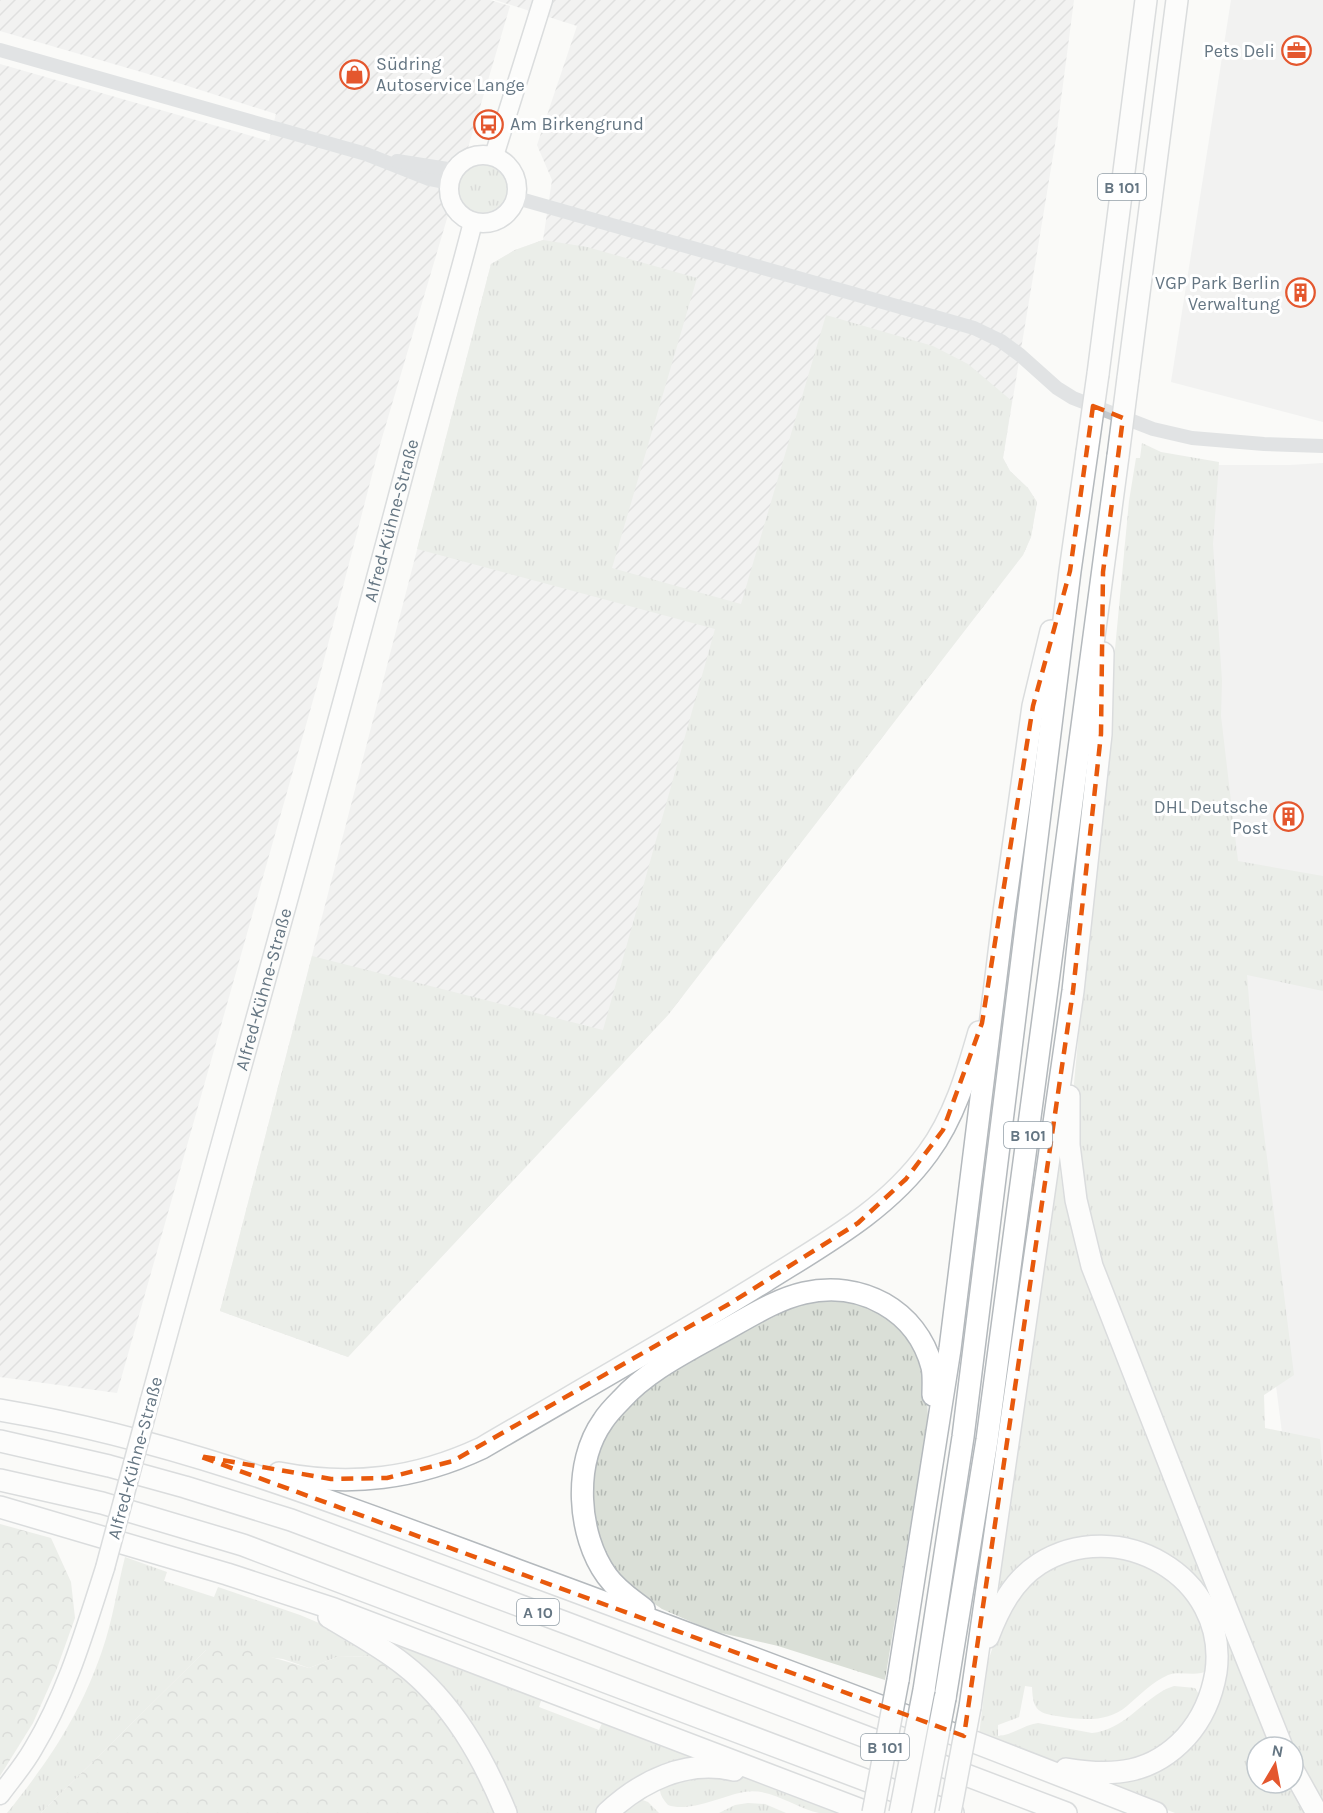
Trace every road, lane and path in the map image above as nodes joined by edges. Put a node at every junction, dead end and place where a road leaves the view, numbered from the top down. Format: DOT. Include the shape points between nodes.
graph roads {
  1 [pos="543,0"];
  2 [pos="1146,0"];
  3 [pos="1177,0"];
  4 [pos="0,50"];
  5 [pos="494,156"];
  6 [pos="452,176"];
  7 [pos="517,198"];
  8 [pos="473,222"];
  9 [pos="1323,446"];
  10 [pos="1070,571"];
  11 [pos="1103,572"];
  12 [pos="1004,912"];
  13 [pos="1073,991"];
  14 [pos="0,1410"];
  15 [pos="0,1441"];
  16 [pos="199,1456"];
  17 [pos="932,1466"];
  18 [pos="0,1480"];
  19 [pos="0,1507"];
  20 [pos="293,1595"];
  21 [pos="698,1637"];
  22 [pos="975,1673"];
  23 [pos="951,1732"];
  24 [pos="1277,1735"];
  25 [pos="1305,1792"];
  26 [pos="0,1794"];
  27 [pos="868,1812"];
  28 [pos="506,1813"];
  29 [pos="607,1813"];
  30 [pos="900,1813"];
  31 [pos="923,1813"];
  32 [pos="951,1813"];
  33 [pos="1066,1813"];
  34 [pos="1156,1813"];
  35 [pos="1317,1813"];
  1 -- 5 [label="main road"];
  2 -- 10 [label="highway, B 101, bridge"];
  3 -- 11 [label="highway, B 101, bridge"];
  4 -- 6 [label="street"];
  5 -- 6 [label="main road" via="472,156"];
  5 -- 7 [label="main road" via="514,172"];
  6 -- 8 [label="main road" via="454,207"];
  7 -- 8 [label="main road" via="500,219"];
  7 -- 9 [label="street" via="974,328 1001,341 1072,398 1154,429 1192,438"];
  8 -- 26 [label="main road, Alfred-Kühne-Straße, bridge" via="105,1568 56,1706 33,1750"];
  10 -- 12 [label="highway, B 101" via="1034,706"];
  10 -- 30 [label="highway, B 101, bridge" via="963,1437 924,1690"];
  11 -- 13 [label="highway, B 101" via="1101,734"];
  11 -- 31 [label="highway, B 101, bridge" via="988,1428"];
  12 -- 16 [label="highway" via="990,992 970,1064 943,1130 886,1201 848,1229 708,1316 482,1448 453,1461 387,1478 331,1479 300,1477"];
  12 -- 17 [label="highway, B 101"];
  13 -- 22 [label="highway, B 101"];
  13 -- 24 [label="highway" via="1069,1145 1077,1209 1092,1266"];
  14 -- 16 [label="highway" via="109,1432"];
  15 -- 33 [label="highway, A 10" via="131,1472 291,1520"];
  16 -- 21 [label="highway"];
  17 -- 21 [label="highway" via="932,1368 921,1340 904,1317 880,1301 858,1294 831,1290 804,1293 770,1306 646,1376 602,1422 590,1450 584,1473 586,1528 595,1555 623,1594 669,1624"];
  17 -- 27 [label="highway, B 101, bridge" via="898,1680"];
  18 -- 32 [label="highway, A 10" via="102,1503 243,1545"];
  19 -- 20 [label="highway"];
  20 -- 27 [label="highway"];
  20 -- 28 [label="highway" via="384,1651 427,1686 465,1732"];
  21 -- 23 [label="highway"];
  22 -- 23 [label="highway" via="1004,1601 1017,1583 1038,1564 1074,1548 1098,1545 1150,1555 1173,1570 1204,1605 1216,1644 1214,1687 1204,1712 1166,1757 1139,1768 1088,1773"];
  22 -- 32 [label="highway, B 101, bridge"];
  23 -- 34 [label="highway"];
  25 -- 35 [label="highway"];
  27 -- 29 [label="highway" via="749,1773 708,1767 658,1777"];
}
